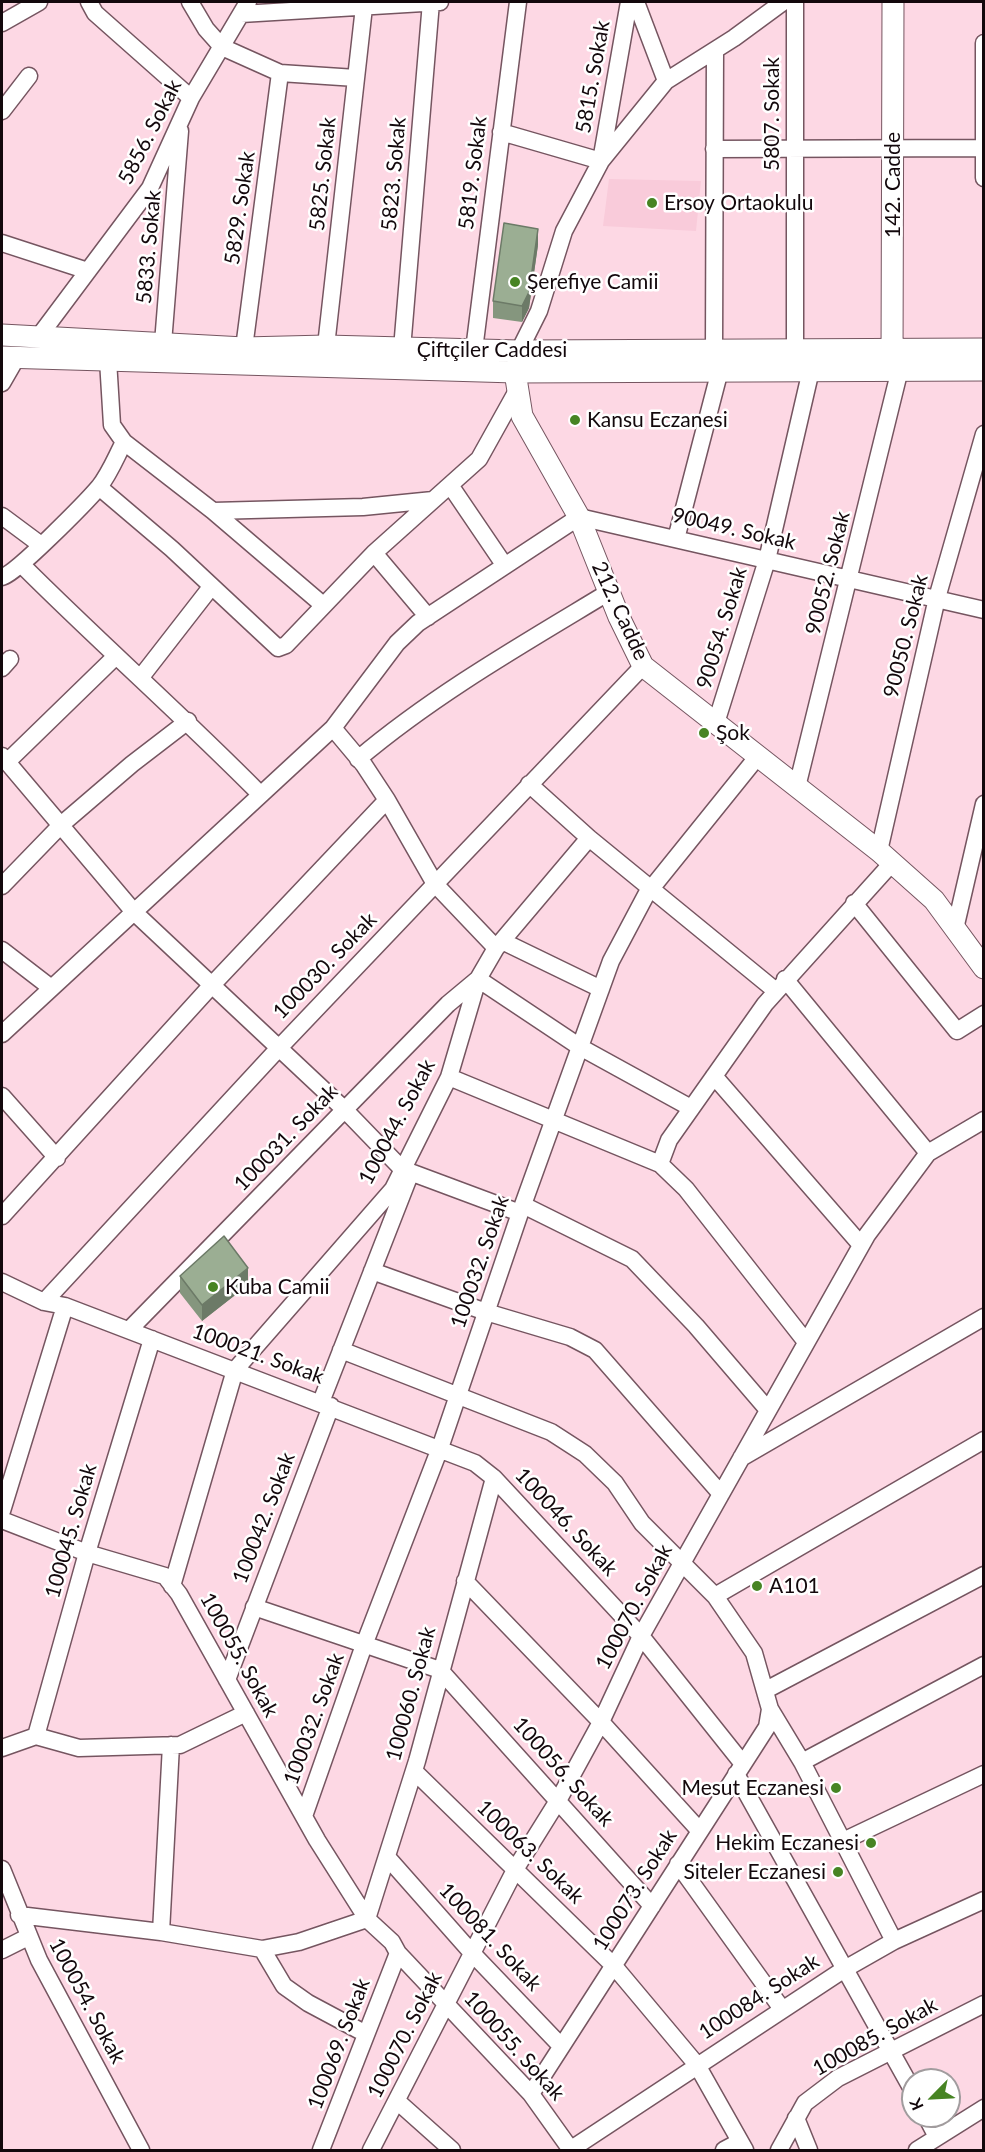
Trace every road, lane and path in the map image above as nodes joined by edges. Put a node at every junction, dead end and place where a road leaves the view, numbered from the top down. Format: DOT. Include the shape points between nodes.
graph roads {
  1 [pos="39,2"];
  2 [pos="89,2"];
  3 [pos="190,2"];
  4 [pos="431,2"];
  5 [pos="441,2"];
  6 [pos="518,2"];
  7 [pos="629,2"];
  8 [pos="636,2"];
  9 [pos="783,2"];
  10 [pos="795,2"];
  11 [pos="893,2"];
  12 [pos="364,6"];
  13 [pos="244,8"];
  14 [pos="2,23"];
  15 [pos="984,43"];
  16 [pos="222,47"];
  17 [pos="715,50"];
  18 [pos="280,73"];
  19 [pos="29,76"];
  20 [pos="356,78"];
  21 [pos="666,81"];
  22 [pos="191,98"];
  23 [pos="2,111"];
  24 [pos="181,119"];
  25 [pos="501,132"];
  26 [pos="794,148"];
  27 [pos="893,148"];
  28 [pos="983,148"];
  29 [pos="714,149"];
  30 [pos="601,161"];
  31 [pos="984,178"];
  32 [pos="2,243"];
  33 [pos="88,271"];
  34 [pos="2,335"];
  35 [pos="40,335"];
  36 [pos="163,343"];
  37 [pos="326,346"];
  38 [pos="244,348"];
  39 [pos="795,348"];
  40 [pos="402,349"];
  41 [pos="714,349"];
  42 [pos="474,350"];
  43 [pos="984,350"];
  44 [pos="9,357"];
  45 [pos="108,360"];
  46 [pos="895,362"];
  47 [pos="517,370"];
  48 [pos="720,370"];
  49 [pos="803,370"];
  50 [pos="984,370"];
  51 [pos="2,383"];
  52 [pos="984,434"];
  53 [pos="124,442"];
  54 [pos="450,485"];
  55 [pos="99,487"];
  56 [pos="433,500"];
  57 [pos="213,511"];
  58 [pos="2,516"];
  59 [pos="579,517"];
  60 [pos="676,539"];
  61 [pos="41,545"];
  62 [pos="374,553"];
  63 [pos="766,560"];
  64 [pos="22,565"];
  65 [pos="505,566"];
  66 [pos="2,577"];
  67 [pos="850,579"];
  68 [pos="211,587"];
  69 [pos="609,592"];
  70 [pos="937,598"];
  71 [pos="323,605"];
  72 [pos="984,610"];
  73 [pos="428,617"];
  74 [pos="115,657"];
  75 [pos="643,666"];
  76 [pos="141,677"];
  77 [pos="188,721"];
  78 [pos="716,723"];
  79 [pos="333,728"];
  80 [pos="758,756"];
  81 [pos="4,759"];
  82 [pos="358,759"];
  83 [pos="529,784"];
  84 [pos="797,787"];
  85 [pos="260,794"];
  86 [pos="387,800"];
  87 [pos="984,804"];
  88 [pos="62,824"];
  89 [pos="589,838"];
  90 [pos="885,857"];
  91 [pos="435,884"];
  92 [pos="2,886"];
  93 [pos="651,889"];
  94 [pos="854,903"];
  95 [pos="134,912"];
  96 [pos="955,928"];
  97 [pos="499,945"];
  98 [pos="2,950"];
  99 [pos="984,968"];
  100 [pos="478,980"];
  101 [pos="781,985"];
  102 [pos="211,986"];
  103 [pos="50,987"];
  104 [pos="601,989"];
  105 [pos="984,1014"];
  106 [pos="2,1034"];
  107 [pos="580,1047"];
  108 [pos="278,1049"];
  109 [pos="714,1076"];
  110 [pos="450,1077"];
  111 [pos="2,1096"];
  112 [pos="691,1108"];
  113 [pos="345,1110"];
  114 [pos="984,1120"];
  115 [pos="553,1121"];
  116 [pos="928,1153"];
  117 [pos="57,1158"];
  118 [pos="660,1164"];
  119 [pos="406,1171"];
  120 [pos="522,1209"];
  121 [pos="2,1216"];
  122 [pos="861,1245"];
  123 [pos="372,1271"];
  124 [pos="2,1282"];
  125 [pos="44,1302"];
  126 [pos="65,1306"];
  127 [pos="486,1312"];
  128 [pos="984,1317"];
  129 [pos="129,1330"];
  130 [pos="152,1339"];
  131 [pos="806,1342"];
  132 [pos="341,1350"];
  133 [pos="235,1370"];
  134 [pos="458,1395"];
  135 [pos="326,1404"];
  136 [pos="768,1410"];
  137 [pos="984,1440"];
  138 [pos="440,1448"];
  139 [pos="740,1458"];
  140 [pos="494,1478"];
  141 [pos="721,1494"];
  142 [pos="2,1511"];
  143 [pos="2,1520"];
  144 [pos="87,1553"];
  145 [pos="681,1564"];
  146 [pos="984,1575"];
  147 [pos="465,1581"];
  148 [pos="172,1586"];
  149 [pos="715,1596"];
  150 [pos="254,1607"];
  151 [pos="641,1636"];
  152 [pos="364,1645"];
  153 [pos="984,1665"];
  154 [pos="440,1670"];
  155 [pos="227,1680"];
  156 [pos="766,1690"];
  157 [pos="770,1709"];
  158 [pos="246,1713"];
  159 [pos="601,1722"];
  160 [pos="36,1736"];
  161 [pos="171,1745"];
  162 [pos="2,1748"];
  163 [pos="802,1762"];
  164 [pos="740,1769"];
  165 [pos="414,1771"];
  166 [pos="984,1774"];
  167 [pos="559,1799"];
  168 [pos="304,1816"];
  169 [pos="699,1830"];
  170 [pos="843,1841"];
  171 [pos="388,1858"];
  172 [pos="678,1864"];
  173 [pos="516,1868"];
  174 [pos="2,1869"];
  175 [pos="984,1900"];
  176 [pos="652,1906"];
  177 [pos="19,1915"];
  178 [pos="367,1919"];
  179 [pos="161,1932"];
  180 [pos="28,1936"];
  181 [pos="894,1941"];
  182 [pos="262,1949"];
  183 [pos="2,1950"];
  184 [pos="398,1953"];
  185 [pos="472,1953"];
  186 [pos="614,1966"];
  187 [pos="843,1970"];
  188 [pos="446,2004"];
  189 [pos="984,2004"];
  190 [pos="782,2009"];
  191 [pos="366,2034"];
  192 [pos="561,2046"];
  193 [pos="892,2051"];
  194 [pos="697,2065"];
  195 [pos="901,2068"];
  196 [pos="531,2094"];
  197 [pos="397,2100"];
  198 [pos="984,2108"];
  199 [pos="796,2118"];
  200 [pos="926,2128"];
  201 [pos="742,2146"];
  202 [pos="927,2146"];
  203 [pos="570,2150"];
  204 [pos="141,2151"];
  205 [pos="321,2151"];
  206 [pos="371,2151"];
  207 [pos="452,2151"];
  208 [pos="724,2151"];
  209 [pos="779,2151"];
  210 [pos="809,2151"];
  1 -- 14 [label="street"];
  2 -- 22 [label="street" via="95,13"];
  3 -- 16 [label="street"];
  4 -- 5 [label="street"];
  4 -- 12 [label="street"];
  4 -- 40 [label="street, 5823. Sokak"];
  6 -- 25 [label="street, 5819. Sokak"];
  7 -- 30 [label="street, 5815. Sokak"];
  8 -- 21 [label="street"];
  9 -- 17 [label="street, 5815. Sokak"];
  10 -- 26 [label="street, 5807. Sokak"];
  11 -- 27 [label="street, 142. Cadde"];
  12 -- 13 [label="street"];
  12 -- 20 [label="street, 5825. Sokak"];
  13 -- 16 [label="street, 5856. Sokak"];
  15 -- 28 [label="street"];
  16 -- 18 [label="street"];
  16 -- 22 [label="street, 5856. Sokak"];
  17 -- 21 [label="street, 5815. Sokak"];
  17 -- 29 [label="street"];
  18 -- 20 [label="street"];
  18 -- 38 [label="street, 5829. Sokak"];
  19 -- 23 [label="street"];
  20 -- 37 [label="street, 5825. Sokak"];
  21 -- 30 [label="street, 5815. Sokak"];
  22 -- 24 [label="street, 5856. Sokak"];
  24 -- 33 [label="street, 5856. Sokak" via="150,188"];
  24 -- 36 [label="street, 5833. Sokak"];
  25 -- 30 [label="street"];
  25 -- 42 [label="street, 5819. Sokak"];
  26 -- 27 [label="street"];
  26 -- 29 [label="street"];
  26 -- 39 [label="street, 5807. Sokak"];
  27 -- 28 [label="street"];
  27 -- 46 [label="street, 142. Cadde"];
  28 -- 31 [label="street"];
  29 -- 41 [label="street"];
  30 -- 47 [label="street, 5815. Sokak" via="564,231"];
  32 -- 33 [label="street"];
  33 -- 35 [label="street, 5856. Sokak"];
  34 -- 35 [label="street, Çiftçiler Caddesi"];
  35 -- 36 [label="street, Çiftçiler Caddesi"];
  36 -- 38 [label="street, Çiftçiler Caddesi"];
  37 -- 38 [label="street, Çiftçiler Caddesi"];
  37 -- 40 [label="street, Çiftçiler Caddesi"];
  39 -- 41 [label="street, Çiftçiler Caddesi"];
  39 -- 46 [label="street, Çiftçiler Caddesi"];
  39 -- 49 [label="street, 5807. Sokak"];
  40 -- 42 [label="street, Çiftçiler Caddesi"];
  41 -- 47 [label="street, Çiftçiler Caddesi"];
  42 -- 47 [label="street, Çiftçiler Caddesi"];
  43 -- 46 [label="street, Çiftçiler Caddesi"];
  44 -- 45 [label="street, Çiftçiler Caddesi"];
  44 -- 51 [label="street"];
  45 -- 47 [label="street, Çiftçiler Caddesi"];
  45 -- 53 [label="street" via="112,425"];
  46 -- 49 [label="street, Çiftçiler Caddesi"];
  46 -- 50 [label="street, Çiftçiler Caddesi"];
  46 -- 67 [label="street, 90052. Sokak"];
  47 -- 48 [label="street, Çiftçiler Caddesi"];
  47 -- 54 [label="street, 5815. Sokak" via="479,459"];
  47 -- 59 [label="street, 212. Cadde" via="522,416"];
  48 -- 49 [label="street, Çiftçiler Caddesi"];
  48 -- 60 [label="street"];
  49 -- 63 [label="street, 90054. Sokak"];
  52 -- 70 [label="street, 90050. Sokak"];
  53 -- 55 [label="street"];
  53 -- 57 [label="street"];
  54 -- 56 [label="street, 5815. Sokak"];
  54 -- 65 [label="street"];
  55 -- 61 [label="street"];
  55 -- 68 [label="street"];
  56 -- 57 [label="street" via="363,507"];
  56 -- 62 [label="street, 5815. Sokak"];
  57 -- 71 [label="street"];
  58 -- 61 [label="street"];
  59 -- 60 [label="street, 90049. Sokak"];
  59 -- 65 [label="street"];
  59 -- 69 [label="street, 212. Cadde"];
  60 -- 63 [label="street, 90049. Sokak"];
  61 -- 64 [label="street"];
  62 -- 71 [label="street, 5815. Sokak"];
  62 -- 73 [label="street"];
  63 -- 67 [label="street, 90049. Sokak"];
  63 -- 78 [label="street, 90054. Sokak"];
  64 -- 66 [label="street"];
  64 -- 74 [label="street"];
  65 -- 73 [label="street"];
  67 -- 70 [label="street, 90049. Sokak"];
  67 -- 84 [label="street, 90052. Sokak"];
  68 -- 71 [label="street, 5815. Sokak" via="278,648 286,645"];
  68 -- 76 [label="street"];
  69 -- 75 [label="street, 212. Cadde"];
  69 -- 82 [label="street" via="459,684"];
  70 -- 72 [label="street, 90049. Sokak"];
  70 -- 90 [label="street, 90050. Sokak"];
  73 -- 79 [label="street" via="398,643"];
  74 -- 76 [label="street"];
  74 -- 81 [label="street"];
  75 -- 78 [label="street, 212. Cadde"];
  75 -- 83 [label="street, 100030. Sokak"];
  76 -- 77 [label="street"];
  77 -- 85 [label="street"];
  77 -- 88 [label="street"];
  78 -- 80 [label="street, 212. Cadde"];
  79 -- 82 [label="street"];
  79 -- 85 [label="street"];
  80 -- 84 [label="street, 212. Cadde"];
  80 -- 93 [label="street, 100032. Sokak"];
  81 -- 88 [label="street"];
  82 -- 86 [label="street"];
  83 -- 89 [label="street"];
  83 -- 91 [label="street, 100030. Sokak"];
  84 -- 90 [label="street, 212. Cadde"];
  85 -- 95 [label="street"];
  86 -- 91 [label="street"];
  86 -- 102 [label="street"];
  87 -- 96 [label="street"];
  88 -- 92 [label="street"];
  88 -- 95 [label="street"];
  89 -- 93 [label="street"];
  89 -- 97 [label="street, 100044. Sokak"];
  90 -- 94 [label="street"];
  90 -- 96 [label="street, 212. Cadde" via="934,900"];
  91 -- 97 [label="street"];
  91 -- 108 [label="street, 100030. Sokak"];
  93 -- 101 [label="street"];
  93 -- 104 [label="street, 100032. Sokak" via="611,962"];
  94 -- 101 [label="street"];
  94 -- 105 [label="street" via="957,1031"];
  95 -- 102 [label="street"];
  95 -- 103 [label="street"];
  96 -- 99 [label="street, 212. Cadde"];
  97 -- 100 [label="street, 100044. Sokak"];
  97 -- 104 [label="street"];
  98 -- 103 [label="street"];
  100 -- 107 [label="street"];
  100 -- 110 [label="street, 100044. Sokak"];
  100 -- 113 [label="street, 100031. Sokak" via="448,1004"];
  101 -- 109 [label="street"];
  101 -- 116 [label="street"];
  102 -- 108 [label="street"];
  102 -- 117 [label="street"];
  103 -- 106 [label="street"];
  104 -- 107 [label="street, 100032. Sokak"];
  107 -- 112 [label="street"];
  107 -- 115 [label="street, 100032. Sokak"];
  108 -- 113 [label="street"];
  108 -- 125 [label="street, 100030. Sokak"];
  109 -- 112 [label="street"];
  109 -- 122 [label="street"];
  110 -- 115 [label="street"];
  110 -- 119 [label="street, 100044. Sokak"];
  111 -- 117 [label="street"];
  112 -- 118 [label="street" via="669,1140"];
  113 -- 119 [label="street"];
  113 -- 129 [label="street, 100031. Sokak"];
  114 -- 116 [label="street, 100070. Sokak"];
  115 -- 118 [label="street"];
  115 -- 120 [label="street, 100032. Sokak"];
  116 -- 122 [label="street, 100070. Sokak"];
  117 -- 121 [label="street"];
  118 -- 131 [label="street" via="686,1190"];
  119 -- 120 [label="street"];
  119 -- 123 [label="street, 100042. Sokak"];
  119 -- 133 [label="street, 100044. Sokak"];
  120 -- 127 [label="street, 100032. Sokak"];
  120 -- 136 [label="street" via="632,1259"];
  122 -- 131 [label="street, 100070. Sokak"];
  123 -- 127 [label="street"];
  123 -- 132 [label="street, 100042. Sokak"];
  124 -- 125 [label="street, 100021. Sokak"];
  125 -- 126 [label="street, 100021. Sokak"];
  126 -- 129 [label="street, 100021. Sokak"];
  126 -- 142 [label="street"];
  127 -- 134 [label="street, 100032. Sokak"];
  127 -- 141 [label="street" via="570,1337 595,1350"];
  128 -- 139 [label="street"];
  129 -- 130 [label="street, 100021. Sokak"];
  130 -- 133 [label="street, 100021. Sokak"];
  130 -- 144 [label="street, 100045. Sokak"];
  131 -- 136 [label="street, 100070. Sokak"];
  132 -- 134 [label="street"];
  132 -- 135 [label="street, 100042. Sokak"];
  133 -- 135 [label="street, 100021. Sokak"];
  133 -- 148 [label="street, 100044. Sokak"];
  134 -- 138 [label="street, 100032. Sokak"];
  134 -- 145 [label="street" via="551,1432 585,1454 615,1483 642,1523"];
  135 -- 138 [label="street, 100021. Sokak"];
  135 -- 150 [label="street, 100042. Sokak"];
  136 -- 139 [label="street, 100070. Sokak"];
  137 -- 149 [label="street"];
  138 -- 140 [label="street, 100021. Sokak" via="476,1463"];
  138 -- 152 [label="street, 100032. Sokak"];
  139 -- 141 [label="street, 100070. Sokak"];
  140 -- 147 [label="street, 100060. Sokak"];
  140 -- 151 [label="street, 100046. Sokak"];
  141 -- 145 [label="street, 100070. Sokak"];
  143 -- 144 [label="street, 100055. Sokak"];
  144 -- 148 [label="street, 100055. Sokak" via="165,1576"];
  144 -- 160 [label="street, 100045. Sokak"];
  145 -- 149 [label="street"];
  145 -- 151 [label="street, 100070. Sokak"];
  146 -- 156 [label="street"];
  147 -- 154 [label="street, 100060. Sokak"];
  147 -- 159 [label="street"];
  148 -- 155 [label="street, 100055. Sokak"];
  149 -- 156 [label="street" via="754,1653"];
  150 -- 152 [label="street"];
  150 -- 155 [label="street, 100042. Sokak"];
  151 -- 159 [label="street, 100070. Sokak"];
  151 -- 164 [label="street, 100046. Sokak"];
  152 -- 154 [label="street"];
  152 -- 168 [label="street, 100032. Sokak"];
  153 -- 163 [label="street"];
  154 -- 165 [label="street, 100060. Sokak"];
  154 -- 167 [label="street, 100056. Sokak"];
  155 -- 158 [label="street, 100055. Sokak"];
  156 -- 157 [label="street"];
  157 -- 163 [label="street"];
  157 -- 164 [label="street, 100073. Sokak" via="767,1727"];
  158 -- 161 [label="street" via="180,1745"];
  158 -- 168 [label="street, 100055. Sokak"];
  159 -- 167 [label="street, 100070. Sokak"];
  159 -- 169 [label="street"];
  160 -- 161 [label="street" via="79,1748"];
  160 -- 162 [label="street"];
  161 -- 179 [label="street"];
  163 -- 170 [label="street"];
  164 -- 169 [label="street, 100073. Sokak"];
  164 -- 187 [label="street, 100046. Sokak"];
  165 -- 171 [label="street, 100060. Sokak"];
  165 -- 173 [label="street, 100063. Sokak"];
  166 -- 170 [label="street"];
  167 -- 173 [label="street, 100070. Sokak"];
  167 -- 176 [label="street, 100056. Sokak"];
  168 -- 178 [label="street, 100055. Sokak"];
  169 -- 172 [label="street, 100073. Sokak"];
  170 -- 181 [label="street"];
  171 -- 178 [label="street, 100060. Sokak"];
  171 -- 185 [label="street, 100081. Sokak"];
  172 -- 176 [label="street, 100073. Sokak"];
  172 -- 190 [label="street"];
  173 -- 185 [label="street, 100070. Sokak"];
  173 -- 186 [label="street, 100063. Sokak"];
  174 -- 177 [label="street, 100054. Sokak"];
  175 -- 181 [label="street, 100084. Sokak"];
  176 -- 186 [label="street, 100073. Sokak"];
  177 -- 179 [label="street"];
  177 -- 180 [label="street, 100054. Sokak"];
  178 -- 182 [label="street" via="299,1942"];
  178 -- 184 [label="street, 100055. Sokak"];
  179 -- 182 [label="street"];
  180 -- 183 [label="street"];
  180 -- 204 [label="street, 100054. Sokak"];
  181 -- 187 [label="street, 100084. Sokak"];
  182 -- 191 [label="street" via="284,1986"];
  184 -- 188 [label="street, 100055. Sokak"];
  184 -- 191 [label="street, 100069. Sokak"];
  185 -- 188 [label="street, 100070. Sokak"];
  185 -- 192 [label="street, 100081. Sokak"];
  186 -- 192 [label="street, 100073. Sokak"];
  186 -- 194 [label="street, 100063. Sokak"];
  187 -- 190 [label="street, 100084. Sokak"];
  187 -- 193 [label="street, 100046. Sokak"];
  188 -- 196 [label="street, 100055. Sokak"];
  188 -- 197 [label="street, 100070. Sokak"];
  189 -- 193 [label="street, 100085. Sokak"];
  190 -- 194 [label="street, 100084. Sokak"];
  191 -- 205 [label="street, 100069. Sokak"];
  192 -- 196 [label="street, 100073. Sokak"];
  193 -- 195 [label="street, 100046. Sokak"];
  193 -- 199 [label="street, 100085. Sokak" via="838,2078 805,2103"];
  194 -- 201 [label="street, 100063. Sokak"];
  194 -- 203 [label="street, 100084. Sokak"];
  196 -- 203 [label="street, 100055. Sokak"];
  197 -- 206 [label="street, 100070. Sokak"];
  197 -- 207 [label="street"];
  198 -- 202 [label="street"];
  199 -- 209 [label="street, 100085. Sokak"];
  199 -- 210 [label="street"];
  200 -- 202 [label="street"];
  201 -- 208 [label="street"];
}
